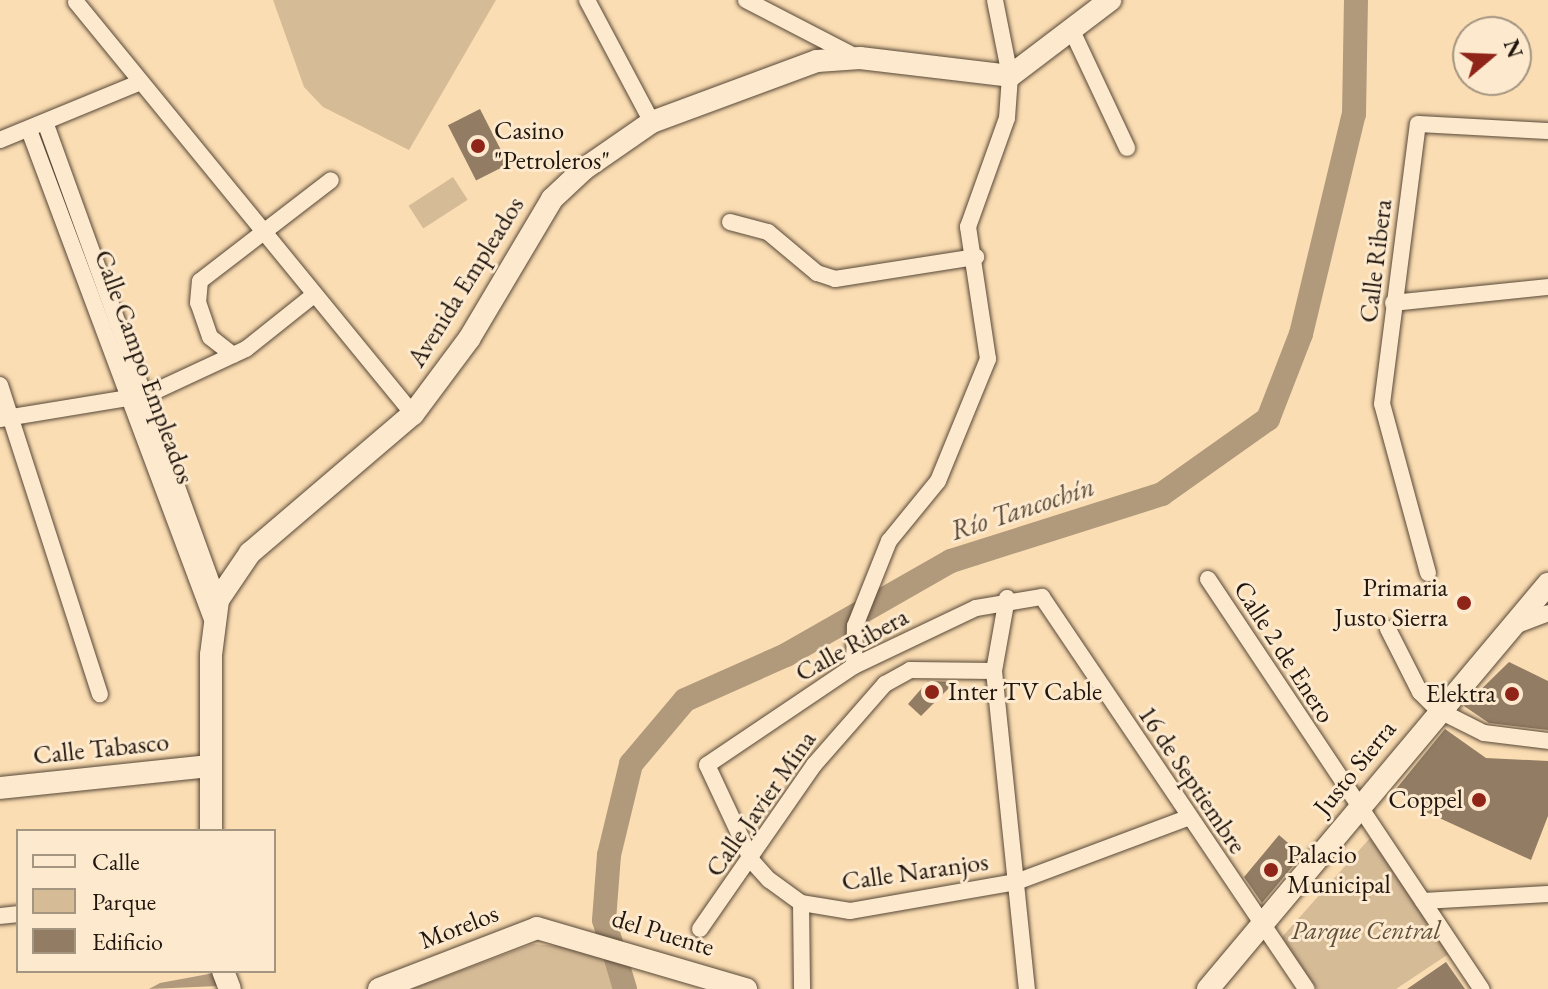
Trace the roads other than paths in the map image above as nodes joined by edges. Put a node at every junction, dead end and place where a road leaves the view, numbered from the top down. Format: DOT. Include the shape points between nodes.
graph roads {
  1 [pos="587,0"];
  2 [pos="746,0"];
  3 [pos="995,0"];
  4 [pos="1107,1"];
  5 [pos="76,2"];
  6 [pos="1073,33"];
  7 [pos="860,58"];
  8 [pos="1010,76"];
  9 [pos="141,82"];
  10 [pos="45,122"];
  11 [pos="652,122"];
  12 [pos="29,130"];
  13 [pos="1548,131"];
  14 [pos="0,140"];
  15 [pos="1127,148"];
  16 [pos="331,180"];
  17 [pos="730,222"];
  18 [pos="265,234"];
  19 [pos="976,257"];
  20 [pos="1548,287"];
  21 [pos="314,295"];
  22 [pos="1393,303"];
  23 [pos="233,355"];
  24 [pos="0,385"];
  25 [pos="139,397"];
  26 [pos="413,414"];
  27 [pos="5,417"];
  28 [pos="1428,573"];
  29 [pos="1208,579"];
  30 [pos="1548,584"];
  31 [pos="1042,597"];
  32 [pos="1007,598"];
  33 [pos="218,600"];
  34 [pos="1548,613"];
  35 [pos="213,622"];
  36 [pos="1517,625"];
  37 [pos="1388,629"];
  38 [pos="854,666"];
  39 [pos="994,671"];
  40 [pos="100,694"];
  41 [pos="1438,710"];
  42 [pos="1548,741"];
  43 [pos="208,766"];
  44 [pos="0,788"];
  45 [pos="1357,810"];
  46 [pos="1187,818"];
  47 [pos="211,829"];
  48 [pos="752,861"];
  49 [pos="1016,882"];
  50 [pos="1548,894"];
  51 [pos="1423,901"];
  52 [pos="801,903"];
  53 [pos="1263,926"];
  54 [pos="700,929"];
  55 [pos="562,932"];
  56 [pos="740,987"];
  57 [pos="379,989"];
  58 [pos="802,989"];
  59 [pos="1027,989"];
  60 [pos="1208,989"];
  61 [pos="1306,989"];
  62 [pos="1481,989"];
  1 -- 11 [label="street"];
  2 -- 7 [label="street"];
  3 -- 8 [label="street"];
  4 -- 6 [label="street"];
  5 -- 9 [label="street"];
  6 -- 8 [label="street"];
  6 -- 15 [label="street"];
  7 -- 8 [label="street, Avenida Empleados"];
  7 -- 11 [label="street, Avenida Empleados" via="817,61 751,81"];
  8 -- 19 [label="street" via="1000,144 968,227"];
  9 -- 10 [label="street"];
  9 -- 18 [label="street"];
  10 -- 12 [label="street"];
  10 -- 25 [label="street, Calle Campo Empleados"];
  11 -- 26 [label="street, Avenida Empleados" via="552,199 469,339"];
  12 -- 14 [label="street"];
  12 -- 25 [label="street, Calle Campo Empleados"];
  13 -- 22 [label="street, Calle Ribera" via="1418,124"];
  16 -- 18 [label="street"];
  17 -- 19 [label="street" via="768,232 835,279"];
  18 -- 21 [label="street"];
  18 -- 23 [label="street" via="211,270 197,290 210,337"];
  19 -- 38 [label="street" via="987,323 982,389 938,481 889,541 855,626"];
  20 -- 22 [label="street"];
  21 -- 23 [label="street"];
  21 -- 26 [label="street"];
  22 -- 28 [label="street, Calle Ribera" via="1382,404"];
  23 -- 25 [label="street"];
  24 -- 27 [label="street"];
  25 -- 27 [label="street"];
  25 -- 33 [label="street, Calle Campo Empleados"];
  25 -- 35 [label="street, Calle Campo Empleados"];
  26 -- 33 [label="street, Avenida Empleados" via="250,553"];
  27 -- 40 [label="street"];
  29 -- 45 [label="street, Calle 2 de Enero"];
  30 -- 36 [label="street, Justo Sierra"];
  31 -- 32 [label="street, Calle Ribera"];
  31 -- 46 [label="street, 16 de Septiembre"];
  32 -- 38 [label="street, Calle Ribera"];
  32 -- 39 [label="street"];
  33 -- 35 [label="street, Avenida Empleados"];
  34 -- 36 [label="street"];
  35 -- 43 [label="street, Avenida Empleados"];
  36 -- 41 [label="street, Justo Sierra"];
  37 -- 41 [label="street" via="1420,692"];
  38 -- 48 [label="street, Calle Ribera" via="708,761 708,773"];
  39 -- 48 [label="street, Calle Javier Mina" via="910,670 885,684 814,765"];
  39 -- 49 [label="street"];
  41 -- 42 [label="street" via="1484,733"];
  41 -- 45 [label="street, Justo Sierra"];
  43 -- 44 [label="street, Calle Tabasco"];
  43 -- 47 [label="street, Avenida Empleados"];
  45 -- 51 [label="street, Calle 2 de Enero"];
  45 -- 53 [label="street, Justo Sierra"];
  46 -- 49 [label="street, Calle Naranjos"];
  46 -- 53 [label="street, 16 de Septiembre"];
  48 -- 52 [label="street"];
  48 -- 54 [label="street, Calle Javier Mina"];
  49 -- 52 [label="street, Calle Naranjos" via="850,911"];
  49 -- 59 [label="street"];
  50 -- 51 [label="street"];
  51 -- 62 [label="street, Calle 2 de Enero"];
  52 -- 58 [label="street"];
  53 -- 60 [label="street, Justo Sierra"];
  53 -- 61 [label="street, 16 de Septiembre"];
  55 -- 56 [label="street, del Puente"];
  55 -- 57 [label="street, Morelos" via="523,932"];
}
